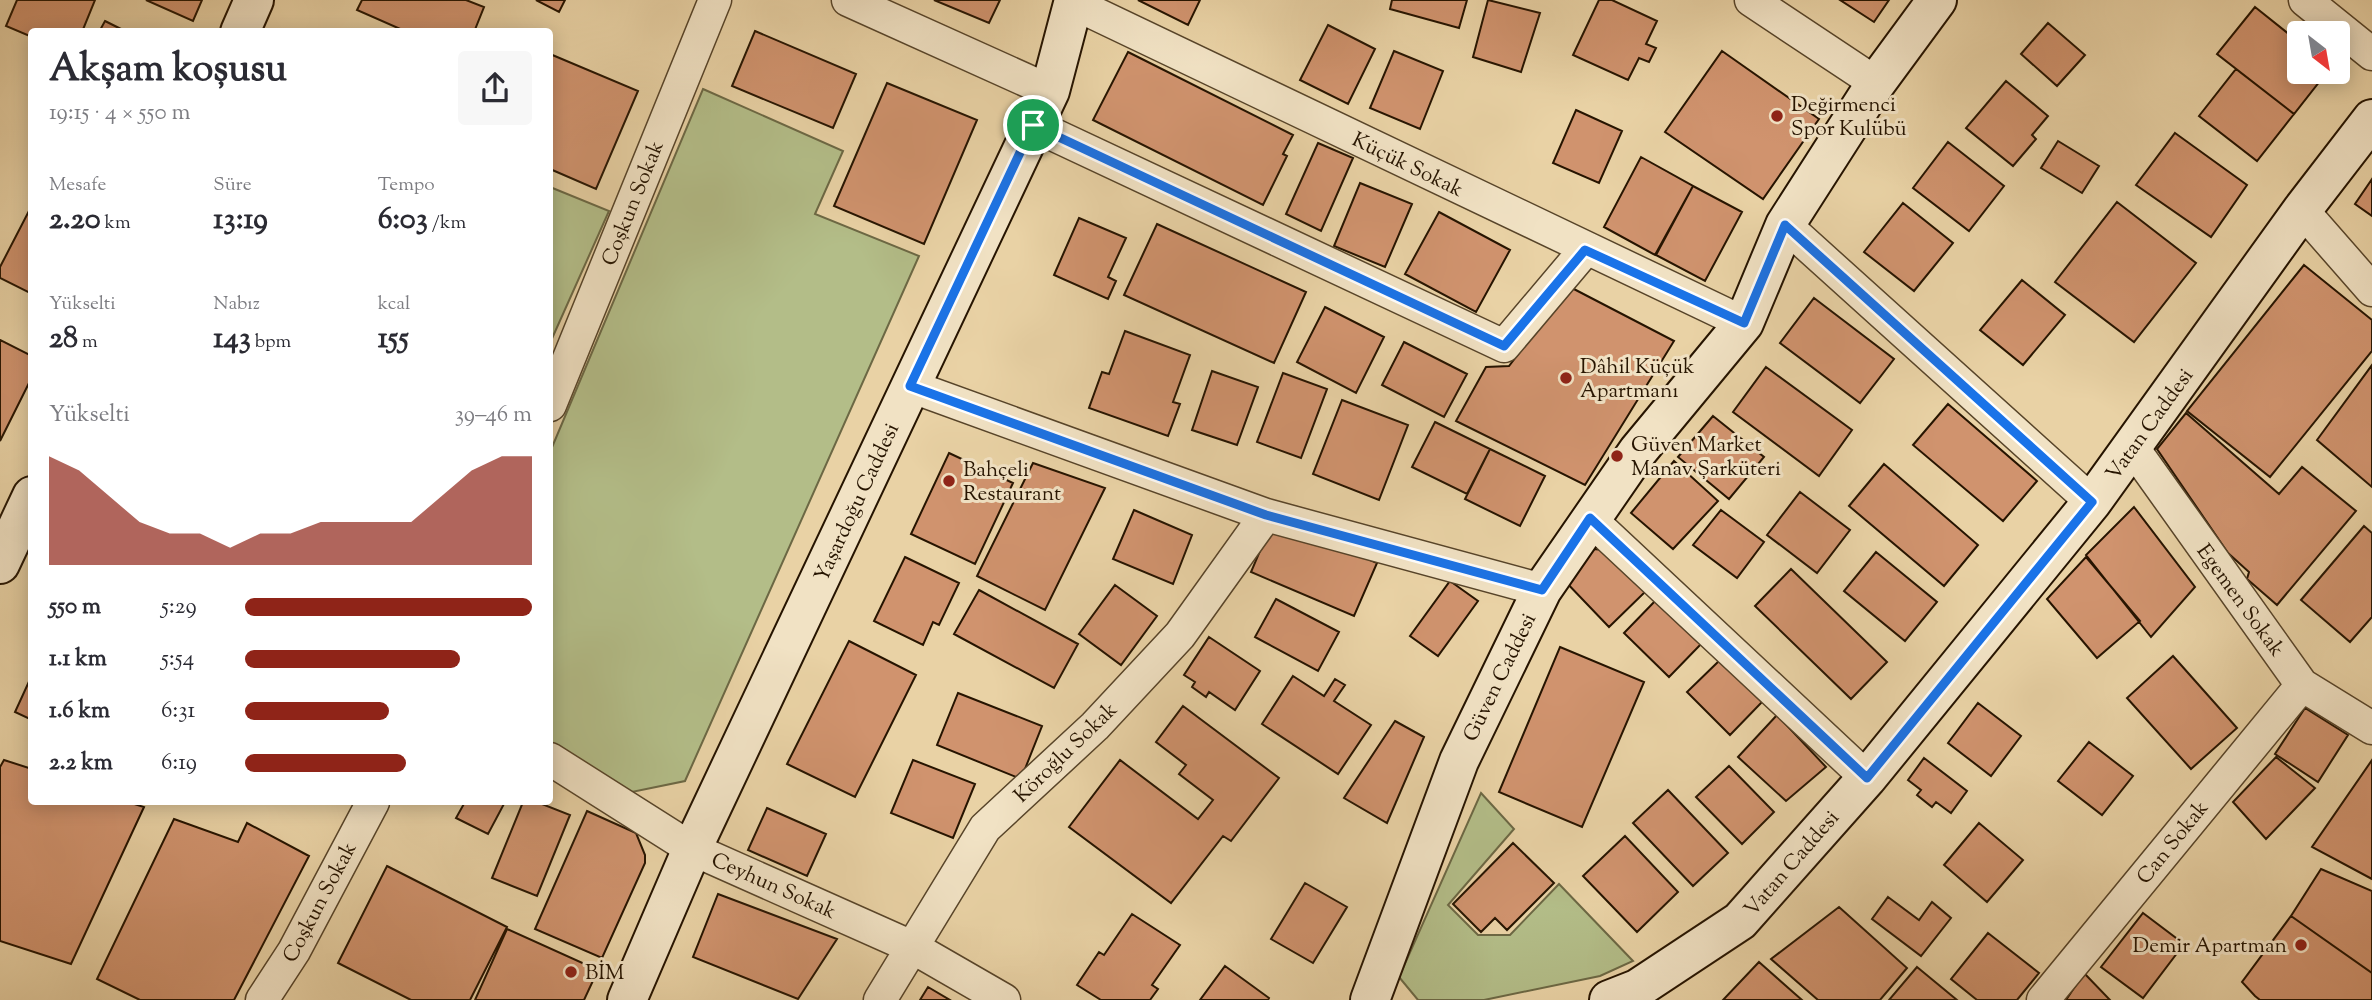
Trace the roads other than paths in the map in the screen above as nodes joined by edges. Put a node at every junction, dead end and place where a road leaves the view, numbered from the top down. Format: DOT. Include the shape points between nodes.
graph roads {
  1 [pos="254,0"];
  2 [pos="715,0"];
  3 [pos="848,0"];
  4 [pos="1751,0"];
  5 [pos="1937,0"];
  6 [pos="2305,0"];
  7 [pos="1074,2"];
  8 [pos="242,28"];
  9 [pos="2372,54"];
  10 [pos="1876,83"];
  11 [pos="1049,91"];
  12 [pos="2372,119"];
  13 [pos="1033,125"];
  14 [pos="2302,210"];
  15 [pos="1785,225"];
  16 [pos="1585,250"];
  17 [pos="2372,290"];
  18 [pos="1744,323"];
  19 [pos="910,386"];
  20 [pos="553,398"];
  21 [pos="2133,448"];
  22 [pos="2092,502"];
  23 [pos="28,503"];
  24 [pos="1266,515"];
  25 [pos="1590,518"];
  26 [pos="3,546"];
  27 [pos="1542,590"];
  28 [pos="2302,685"];
  29 [pos="2372,728"];
  30 [pos="553,762"];
  31 [pos="1867,778"];
  32 [pos="371,805"];
  33 [pos="692,849"];
  34 [pos="912,947"];
  35 [pos="262,1000"];
  36 [pos="627,1000"];
  37 [pos="880,1000"];
  38 [pos="1004,1000"];
  39 [pos="1370,1000"];
  40 [pos="1609,1000"];
  41 [pos="2043,1000"];
  1 -- 8 [label="street"];
  2 -- 20 [label="street, Coşkun Sokak"];
  3 -- 11 [label="street"];
  4 -- 10 [label="street"];
  5 -- 10 [label="street, Güven Caddesi"];
  6 -- 9 [label="street"];
  7 -- 11 [label="street, Yaşardoğu Caddesi"];
  7 -- 16 [label="street, Küçük Sokak"];
  10 -- 15 [label="street, Güven Caddesi"];
  11 -- 13 [label="street, Yaşardoğu Caddesi"];
  12 -- 14 [label="street, Vatan Caddesi"];
  13 -- 16 [label="street" via="1504,346"];
  13 -- 19 [label="street, Yaşardoğu Caddesi"];
  14 -- 17 [label="street"];
  14 -- 21 [label="street, Vatan Caddesi"];
  15 -- 18 [label="street, Güven Caddesi"];
  15 -- 22 [label="street"];
  16 -- 18 [label="street, Küçük Sokak"];
  18 -- 25 [label="street, Güven Caddesi" via="1638,451"];
  19 -- 24 [label="street"];
  19 -- 33 [label="street, Yaşardoğu Caddesi"];
  21 -- 22 [label="street, Vatan Caddesi"];
  21 -- 28 [label="street, Egemen Sokak"];
  22 -- 31 [label="street, Vatan Caddesi"];
  23 -- 26 [label="street"];
  24 -- 27 [label="street"];
  24 -- 34 [label="street, Köroğlu Sokak" via="1180,635 1096,726 985,828"];
  25 -- 27 [label="street, Güven Caddesi"];
  25 -- 31 [label="street"];
  27 -- 39 [label="street, Güven Caddesi" via="1459,761"];
  28 -- 29 [label="street, Egemen Sokak"];
  28 -- 41 [label="street, Can Sokak"];
  30 -- 33 [label="street, Ceyhun Sokak"];
  31 -- 40 [label="street, Vatan Caddesi" via="1741,921 1637,989"];
  32 -- 35 [label="street, Coşkun Sokak" via="294,951"];
  33 -- 34 [label="street, Ceyhun Sokak"];
  33 -- 36 [label="street, Yaşardoğu Caddesi"];
  34 -- 37 [label="street, Köroğlu Sokak"];
  34 -- 38 [label="street, Ceyhun Sokak"];
}
